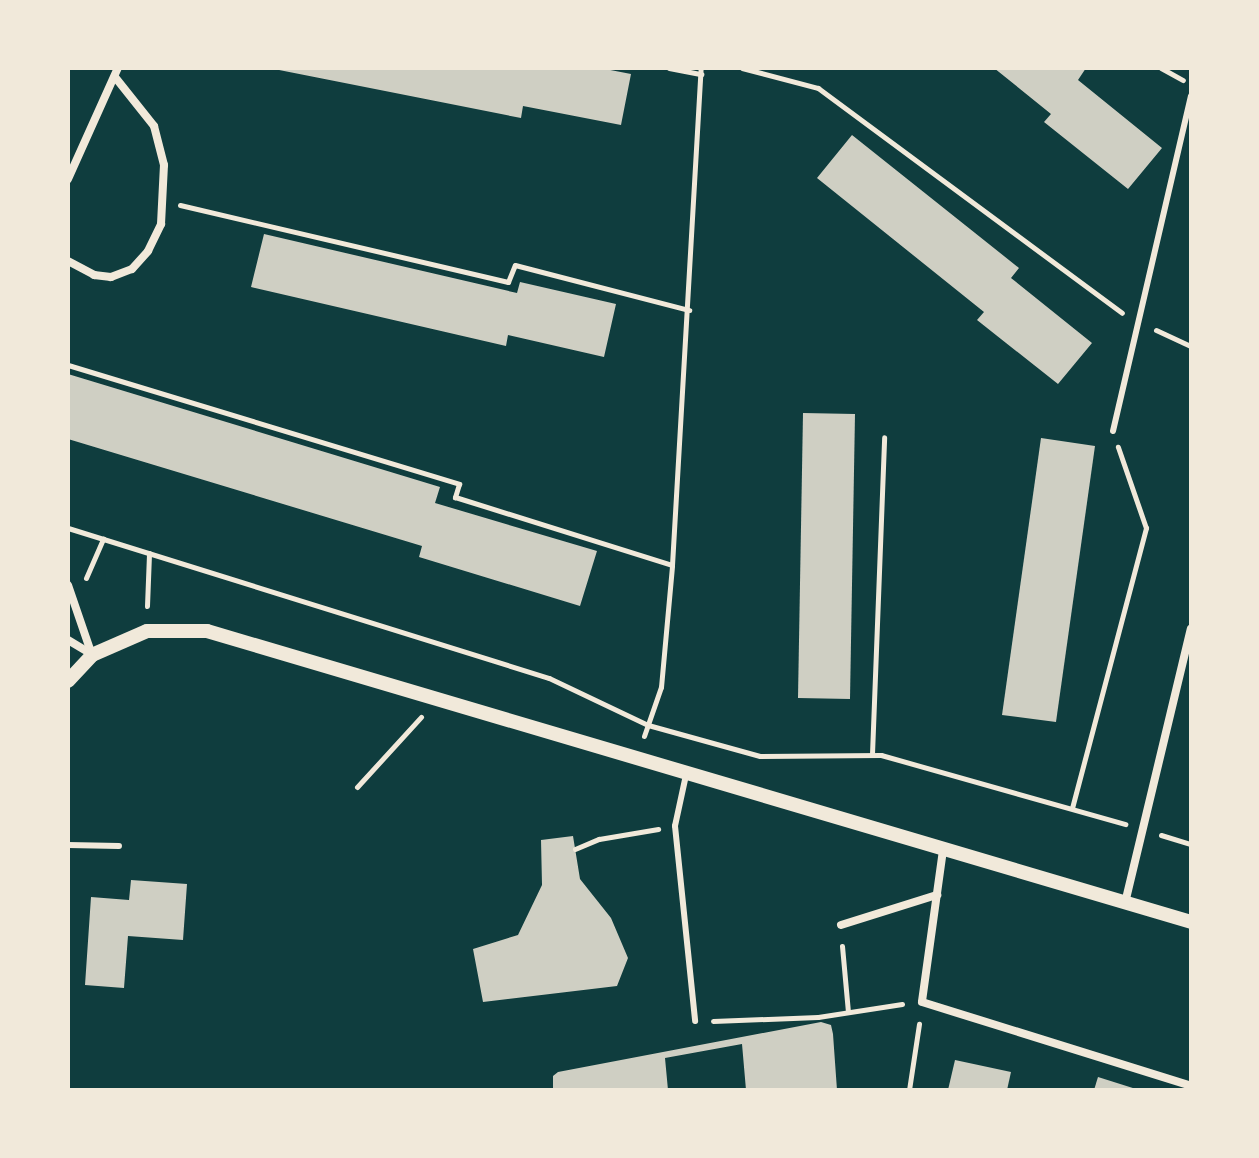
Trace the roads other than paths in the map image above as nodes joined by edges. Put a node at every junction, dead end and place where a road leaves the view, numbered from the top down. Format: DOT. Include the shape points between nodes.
graph roads {
  1 [pos="116,73"];
  2 [pos="1191,96"];
  3 [pos="68,179"];
  4 [pos="68,261"];
  5 [pos="1113,431"];
  6 [pos="71,588"];
  7 [pos="1191,629"];
  8 [pos="68,640"];
  9 [pos="92,655"];
  10 [pos="68,681"];
  11 [pos="686,775"];
  12 [pos="68,845"];
  13 [pos="119,846"];
  14 [pos="943,850"];
  15 [pos="937,895"];
  16 [pos="1125,903"];
  17 [pos="1191,922"];
  18 [pos="841,925"];
  19 [pos="695,1021"];
  20 [pos="1191,1086"];
  1 -- 3 [label="street"];
  1 -- 4 [label="street" via="154,126 166,201 148,251 132,269 111,277 94,275"];
  2 -- 5 [label="lane"];
  6 -- 9 [label="street"];
  7 -- 16 [label="street"];
  8 -- 9 [label="street"];
  9 -- 10 [label="street"];
  9 -- 11 [label="street" via="147,631 207,631"];
  11 -- 14 [label="street"];
  11 -- 19 [label="lane" via="675,826"];
  12 -- 13 [label="lane"];
  14 -- 15 [label="street"];
  14 -- 16 [label="street"];
  15 -- 18 [label="street"];
  15 -- 20 [label="street" via="922,1002"];
  16 -- 17 [label="street"];
}
